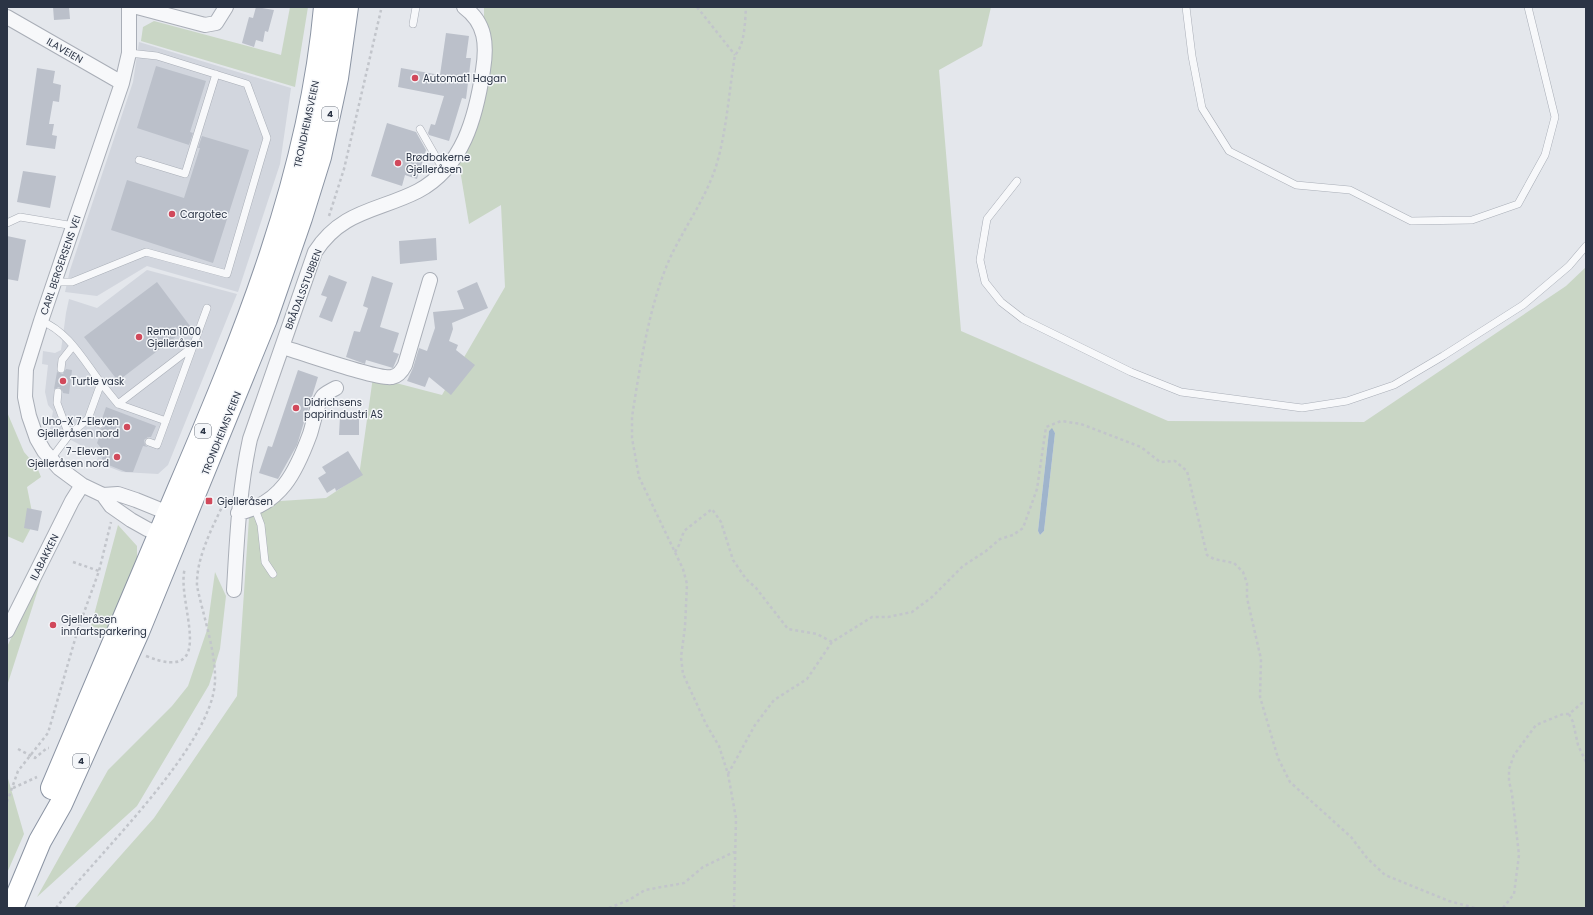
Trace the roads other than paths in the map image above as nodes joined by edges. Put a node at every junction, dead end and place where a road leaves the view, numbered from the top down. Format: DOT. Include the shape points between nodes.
graph roads {
  1 [pos="129,7"];
  2 [pos="137,7"];
  3 [pos="226,7"];
  4 [pos="325,7"];
  5 [pos="347,7"];
  6 [pos="416,7"];
  7 [pos="464,7"];
  8 [pos="1186,7"];
  9 [pos="1528,7"];
  10 [pos="7,17"];
  11 [pos="413,24"];
  12 [pos="129,53"];
  13 [pos="216,74"];
  14 [pos="122,83"];
  15 [pos="420,129"];
  16 [pos="139,160"];
  17 [pos="444,170"];
  18 [pos="1017,181"];
  19 [pos="7,223"];
  20 [pos="74,226"];
  21 [pos="1586,246"];
  22 [pos="430,280"];
  23 [pos="55,282"];
  24 [pos="207,308"];
  25 [pos="41,321"];
  26 [pos="72,346"];
  27 [pos="282,347"];
  28 [pos="192,348"];
  29 [pos="61,369"];
  30 [pos="101,383"];
  31 [pos="336,388"];
  32 [pos="58,392"];
  33 [pos="118,404"];
  34 [pos="88,420"];
  35 [pos="166,421"];
  36 [pos="100,424"];
  37 [pos="69,435"];
  38 [pos="150,442"];
  39 [pos="51,459"];
  40 [pos="82,485"];
  41 [pos="103,495"];
  42 [pos="255,509"];
  43 [pos="168,513"];
  44 [pos="238,513"];
  45 [pos="170,533"];
  46 [pos="273,574"];
  47 [pos="234,590"];
  48 [pos="7,631"];
  49 [pos="12,908"];
  1 -- 12 [label="street, CARL BERGERSENS VEI"];
  2 -- 3 [label="street" via="204,25 216,23"];
  4 -- 43 [label="highway, TRONDHEIMSVEIEN / 4" via="310,109 278,232 242,334"];
  5 -- 45 [label="highway, TRONDHEIMSVEIEN / 4" via="343,47 330,115 309,192 255,348"];
  6 -- 11 [label="lane"];
  7 -- 17 [label="street, BRÅDALSSTUBBEN" via="472,13 483,30 485,58 472,122 460,150"];
  8 -- 9 [label="lane" via="1202,108 1229,151 1296,185 1350,190 1411,221 1472,220 1518,204 1545,154 1555,117"];
  10 -- 14 [label="street, ILAVEIEN"];
  12 -- 13 [label="lane" via="158,56"];
  12 -- 14 [label="street, CARL BERGERSENS VEI"];
  13 -- 16 [label="lane" via="186,174"];
  13 -- 23 [label="lane" via="247,84 266,138 227,274 146,252 72,282"];
  14 -- 20 [label="street, CARL BERGERSENS VEI"];
  15 -- 17 [label="lane"];
  17 -- 27 [label="street, BRÅDALSSTUBBEN" via="418,191 370,209 345,222 322,242 315,252"];
  18 -- 21 [label="lane" via="987,219 980,260 985,282 1001,302 1024,318 1131,372 1181,392 1302,408 1346,401 1394,385 1523,304 1569,266"];
  19 -- 20 [label="lane" via="20,217"];
  20 -- 23 [label="street, CARL BERGERSENS VEI"];
  22 -- 27 [label="street" via="405,365 396,376 390,378 373,375"];
  23 -- 25 [label="street, CARL BERGERSENS VEI"];
  24 -- 28 [label="lane"];
  25 -- 26 [label="lane" via="64,334"];
  25 -- 39 [label="street, CARL BERGERSENS VEI" via="26,369 25,397 32,428"];
  26 -- 29 [label="lane" via="62,360"];
  26 -- 30 [label="lane"];
  27 -- 44 [label="street, BRÅDALSSTUBBEN" via="250,439"];
  28 -- 33 [label="lane"];
  28 -- 35 [label="lane"];
  30 -- 33 [label="lane"];
  30 -- 34 [label="lane"];
  31 -- 42 [label="street" via="322,397 310,434 292,474 272,498"];
  32 -- 37 [label="lane" via="57,403"];
  33 -- 35 [label="lane"];
  34 -- 36 [label="lane"];
  34 -- 37 [label="lane"];
  35 -- 38 [label="lane" via="157,445"];
  37 -- 39 [label="lane"];
  39 -- 40 [label="street, CARL BERGERSENS VEI"];
  40 -- 41 [label="street, CARL BERGERSENS VEI"];
  40 -- 48 [label="street, ILABAKKEN"];
  41 -- 43 [label="street, CARL BERGERSENS VEI" via="118,494"];
  41 -- 45 [label="street, CARL BERGERSENS VEI" via="115,509 147,529"];
  42 -- 44 [label="street"];
  42 -- 46 [label="lane" via="261,525 265,562"];
  43 -- 45 [label="highway, TRONDHEIMSVEIEN / 4"];
  44 -- 47 [label="street, BRÅDALSSTUBBEN"];
  45 -- 49 [label="highway, TRONDHEIMSVEIEN / 4" via="121,672 61,804 40,841"];
}
